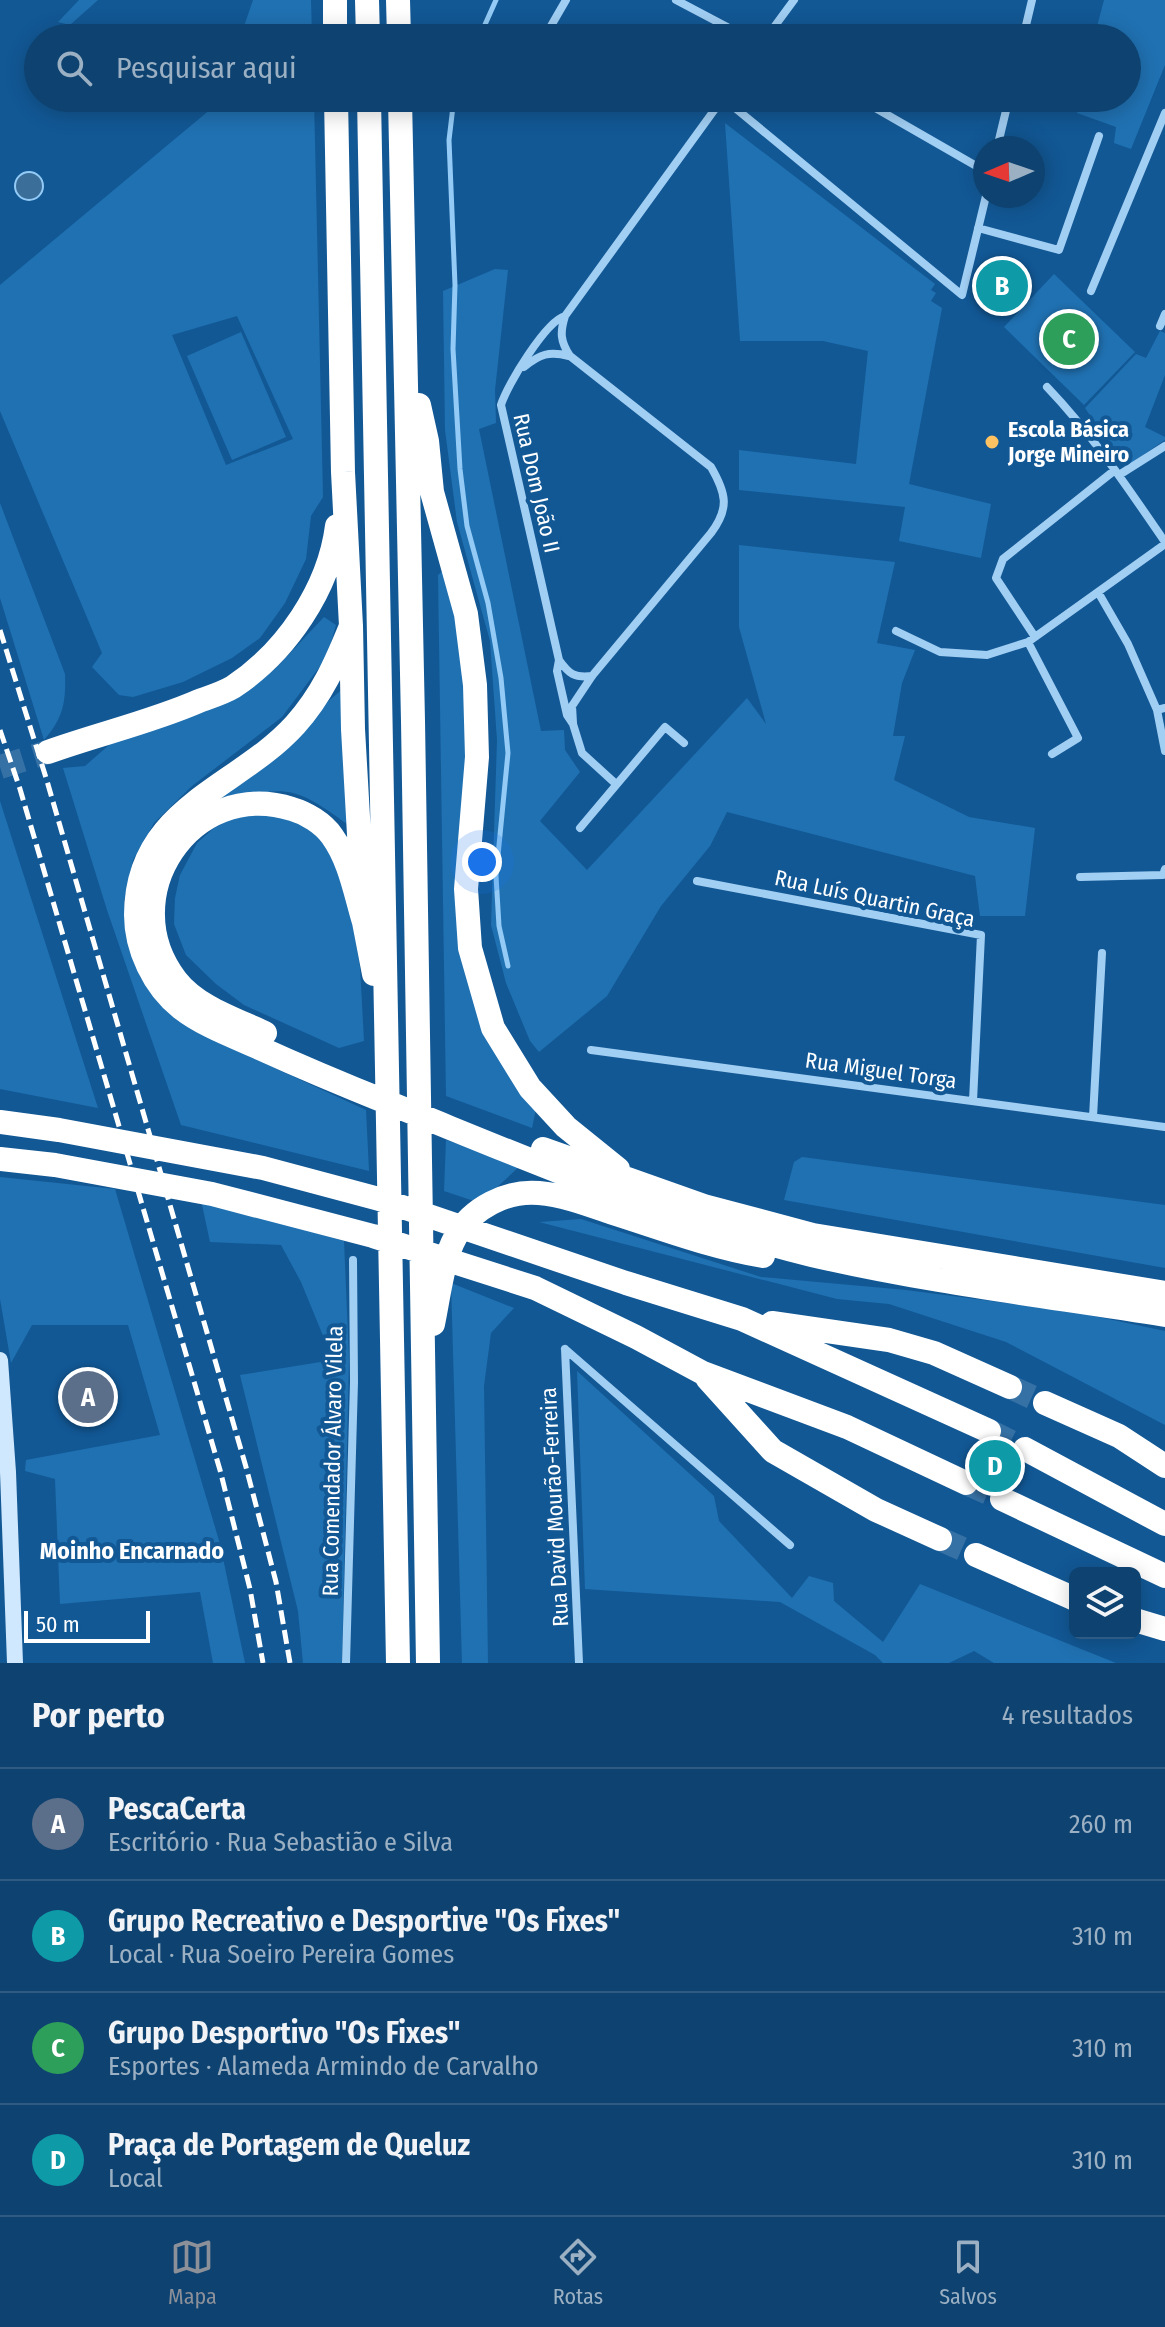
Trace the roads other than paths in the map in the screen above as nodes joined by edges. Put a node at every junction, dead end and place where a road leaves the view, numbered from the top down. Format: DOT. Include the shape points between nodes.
graph roads {
  1 [pos="335,0"];
  2 [pos="367,0"];
  3 [pos="398,0"];
  4 [pos="566,0"];
  5 [pos="676,0"];
  6 [pos="794,0"];
  7 [pos="1032,0"];
  8 [pos="335,24"];
  9 [pos="368,24"];
  10 [pos="399,24"];
  11 [pos="552,24"];
  12 [pos="721,24"];
  13 [pos="776,24"];
  14 [pos="1026,24"];
  15 [pos="336,112"];
  16 [pos="369,112"];
  17 [pos="400,112"];
  18 [pos="713,112"];
  19 [pos="740,112"];
  20 [pos="882,112"];
  21 [pos="1006,112"];
  22 [pos="1165,113"];
  23 [pos="1000,136"];
  24 [pos="1099,136"];
  25 [pos="973,164"];
  26 [pos="983,208"];
  27 [pos="978,228"];
  28 [pos="1091,291"];
  29 [pos="1165,314"];
  30 [pos="565,316"];
  31 [pos="1160,326"];
  32 [pos="407,350"];
  33 [pos="570,356"];
  34 [pos="523,367"];
  35 [pos="1047,387"];
  36 [pos="1165,446"];
  37 [pos="343,472"];
  38 [pos="1117,473"];
  39 [pos="1165,543"];
  40 [pos="1098,592"];
  41 [pos="351,626"];
  42 [pos="896,631"];
  43 [pos="1032,640"];
  44 [pos="559,660"];
  45 [pos="592,676"];
  46 [pos="1161,709"];
  47 [pos="573,724"];
  48 [pos="684,743"];
  49 [pos="49,751"];
  50 [pos="1165,751"];
  51 [pos="1052,754"];
  52 [pos="616,784"];
  53 [pos="580,828"];
  54 [pos="1165,869"];
  55 [pos="1080,877"];
  56 [pos="697,881"];
  57 [pos="364,922"];
  58 [pos="1102,953"];
  59 [pos="386,1035"];
  60 [pos="591,1050"];
  61 [pos="327,1070"];
  62 [pos="973,1101"];
  63 [pos="1093,1117"];
  64 [pos="0,1122"];
  65 [pos="1165,1127"];
  66 [pos="471,1128"];
  67 [pos="0,1159"];
  68 [pos="629,1178"];
  69 [pos="353,1260"];
  70 [pos="888,1271"];
  71 [pos="1165,1293"];
  72 [pos="1165,1315"];
  73 [pos="742,1319"];
  74 [pos="0,1360"];
  75 [pos="423,1370"];
  76 [pos="703,1373"];
  77 [pos="2,1378"];
  78 [pos="1010,1387"];
  79 [pos="1045,1403"];
  80 [pos="989,1431"];
  81 [pos="1025,1449"];
  82 [pos="1165,1466"];
  83 [pos="966,1483"];
  84 [pos="1002,1499"];
  85 [pos="1165,1524"];
  86 [pos="940,1539"];
  87 [pos="790,1545"];
  88 [pos="976,1555"];
  89 [pos="1165,1576"];
  90 [pos="1069,1596"];
  91 [pos="1141,1622"];
  92 [pos="1165,1629"];
  93 [pos="15,1663"];
  94 [pos="346,1663"];
  95 [pos="398,1663"];
  96 [pos="428,1663"];
  97 [pos="579,1663"];
  1 -- 8 [label="highway"];
  2 -- 9 [label="highway"];
  3 -- 10 [label="highway"];
  4 -- 11 [label="street"];
  5 -- 12 [label="street"];
  6 -- 13 [label="street"];
  7 -- 14 [label="street"];
  15 -- 37 [label="highway"];
  16 -- 59 [label="highway"];
  17 -- 32 [label="highway"];
  18 -- 30 [label="street, Rua Dom João II"];
  19 -- 27 [label="street" via="962,295"];
  20 -- 25 [label="street"];
  21 -- 23 [label="street"];
  22 -- 28 [label="street"];
  24 -- 27 [label="street" via="1059,250"];
  26 -- 27 [label="street"];
  29 -- 31 [label="street"];
  30 -- 33 [label="street" via="560,331"];
  30 -- 34 [label="street, Rua Dom João II" via="556,318"];
  32 -- 68 [label="highway" via="432,492 466,614 475,685 477,757 466,889 470,948 493,1028 530,1088 566,1127"];
  32 -- 75 [label="highway"];
  33 -- 34 [label="street" via="538,355"];
  33 -- 45 [label="street" via="711,467 725,505 722,519"];
  34 -- 44 [label="street, Rua Dom João II" via="501,405"];
  35 -- 38 [label="street"];
  36 -- 38 [label="street"];
  37 -- 41 [label="highway"];
  37 -- 49 [label="highway" via="334,552 305,613 269,657 232,688"];
  38 -- 39 [label="street"];
  38 -- 43 [label="street" via="1003,559 996,578"];
  39 -- 40 [label="street"];
  40 -- 43 [label="street"];
  40 -- 46 [label="street"];
  41 -- 57 [label="highway"];
  41 -- 61 [label="highway" via="321,694 293,728 191,803 164,832 148,857 135,918 155,981 180,1007 209,1026"];
  42 -- 43 [label="street" via="940,652 987,655"];
  43 -- 51 [label="street" via="1078,738"];
  44 -- 45 [label="street" via="568,674"];
  44 -- 47 [label="street, Rua Dom João II" via="557,671"];
  45 -- 47 [label="street" via="572,706"];
  46 -- 50 [label="street"];
  47 -- 52 [label="street, Rua Dom João II" via="582,753"];
  48 -- 52 [label="street" via="665,727"];
  52 -- 53 [label="street"];
  54 -- 55 [label="street" via="1163,875"];
  56 -- 62 [label="street, Rua Luís Quartin Graça" via="981,935"];
  57 -- 59 [label="highway"];
  57 -- 61 [label="highway" via="347,861 331,833 305,813 271,802 239,805 204,819 173,846 157,880 153,919 161,955 177,981 203,1004"];
  58 -- 63 [label="street"];
  59 -- 95 [label="highway"];
  60 -- 62 [label="street, Rua Miguel Torga"];
  61 -- 66 [label="highway"];
  62 -- 63 [label="street, Rua Miguel Torga"];
  63 -- 65 [label="street, Rua Miguel Torga"];
  64 -- 73 [label="highway" via="263,1168 379,1199"];
  66 -- 68 [label="highway"];
  66 -- 70 [label="highway" via="624,1199 700,1224"];
  67 -- 76 [label="highway" via="212,1194 373,1236 535,1288"];
  68 -- 71 [label="highway" via="704,1206 813,1235"];
  69 -- 94 [label="street, Rua Comendador Álvaro Vilela"];
  70 -- 72 [label="highway"];
  70 -- 75 [label="highway" via="809,1265 719,1248 536,1192 503,1198 474,1212 456,1236 443,1272"];
  73 -- 78 [label="highway" via="889,1340 934,1353"];
  73 -- 80 [label="highway"];
  74 -- 77 [label="street"];
  75 -- 96 [label="highway"];
  76 -- 83 [label="highway" via="847,1427"];
  76 -- 86 [label="highway" via="773,1451 876,1510"];
  77 -- 93 [label="street"];
  79 -- 82 [label="highway" via="1119,1436"];
  81 -- 85 [label="highway"];
  84 -- 89 [label="highway"];
  87 -- 97 [label="street, Rua David Mourão-Ferreira" via="565,1349"];
  88 -- 90 [label="highway"];
  91 -- 92 [label="highway"];
}
